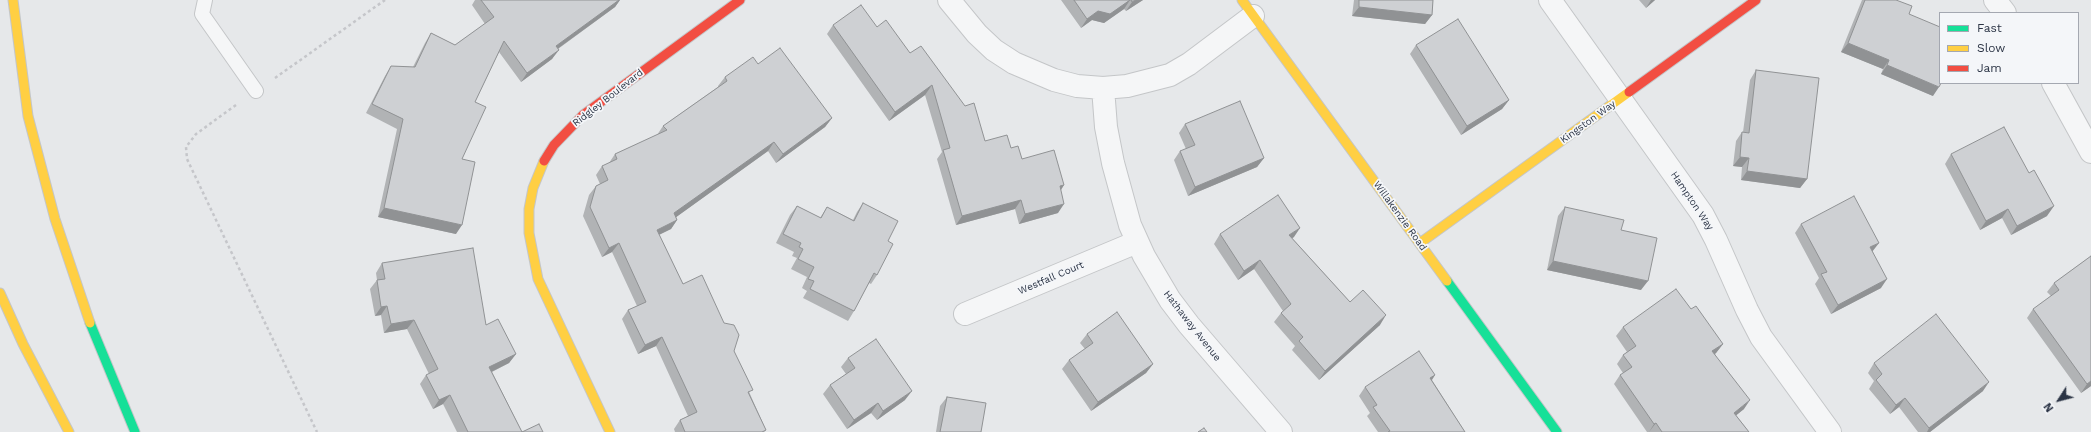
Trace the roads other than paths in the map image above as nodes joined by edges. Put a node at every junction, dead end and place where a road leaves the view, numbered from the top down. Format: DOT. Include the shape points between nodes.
graph roads {
  1 [pos="13,0"];
  2 [pos="205,0"];
  3 [pos="740,0"];
  4 [pos="948,0"];
  5 [pos="1550,0"];
  6 [pos="1756,0"];
  7 [pos="1996,0"];
  8 [pos="1247,8"];
  9 [pos="2004,12"];
  10 [pos="2054,84"];
  11 [pos="1103,88"];
  12 [pos="256,91"];
  13 [pos="1620,99"];
  14 [pos="2091,152"];
  15 [pos="1137,242"];
  16 [pos="1420,243"];
  17 [pos="0,293"];
  18 [pos="965,314"];
  19 [pos="69,432"];
  20 [pos="135,432"];
  21 [pos="610,432"];
  22 [pos="1281,432"];
  23 [pos="1558,432"];
  24 [pos="1830,432"];
  1 -- 20 [label="main road" via="28,116 55,219 88,318"];
  2 -- 12 [label="lane" via="202,14"];
  3 -- 21 [label="main road, Ridgley Boulevard" via="583,115 554,145 541,166 533,188 529,209 529,233 538,279"];
  4 -- 11 [label="street" via="994,50 1014,63 1054,80 1077,86"];
  5 -- 13 [label="street, Hampton Way"];
  6 -- 13 [label="main road, Kingston Way"];
  7 -- 9 [label="street"];
  8 -- 11 [label="street" via="1189,64 1170,75 1127,86"];
  8 -- 16 [label="main road, Willakenzie Road"];
  10 -- 14 [label="street"];
  11 -- 15 [label="street, Hathaway Avenue" via="1109,147"];
  13 -- 16 [label="main road, Kingston Way"];
  13 -- 24 [label="street, Hampton Way" via="1703,215 1761,337"];
  15 -- 18 [label="street, Westfall Court"];
  15 -- 22 [label="street, Hathaway Avenue" via="1170,300"];
  16 -- 23 [label="main road, Willakenzie Road"];
  17 -- 19 [label="main road" via="23,344"];
}
